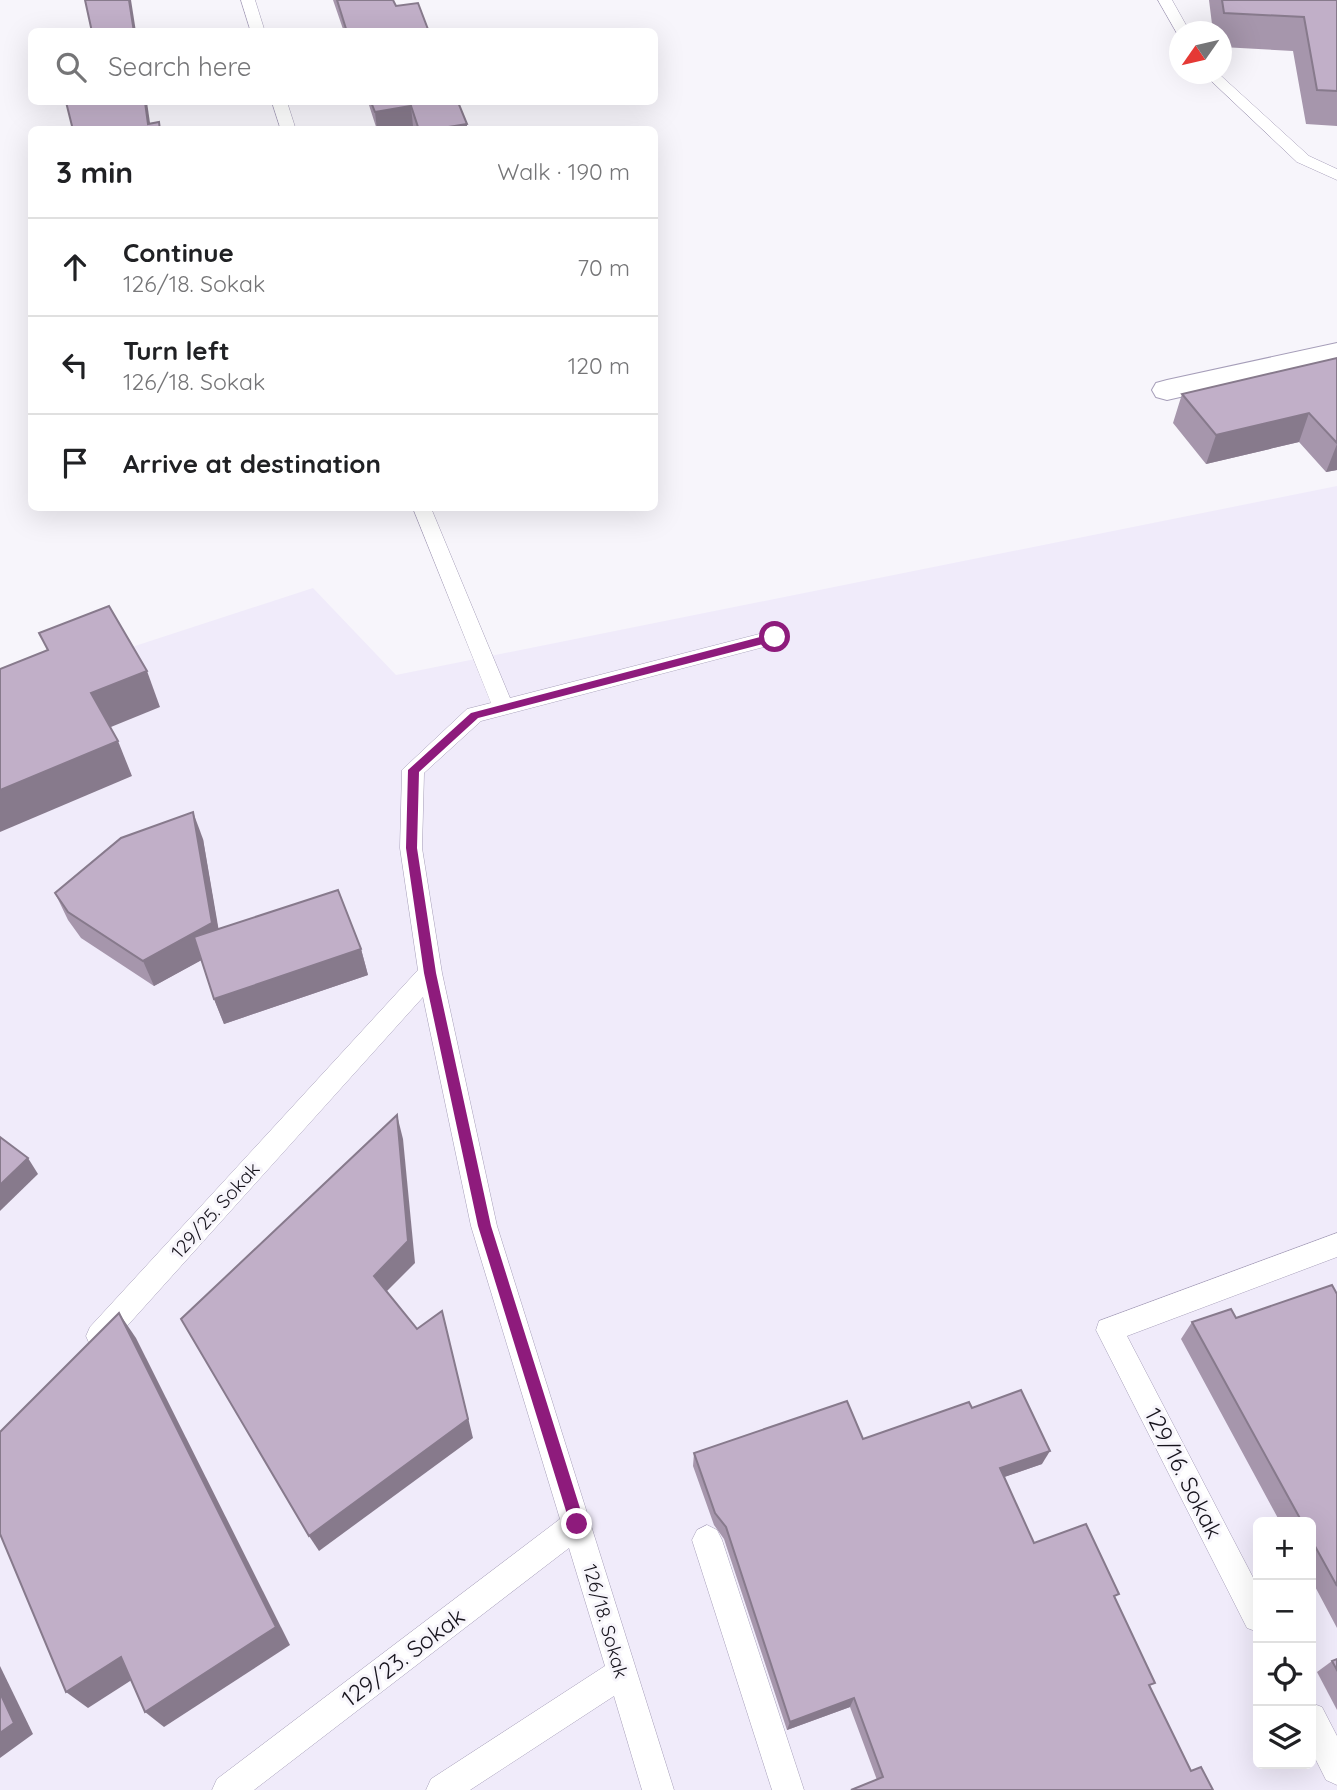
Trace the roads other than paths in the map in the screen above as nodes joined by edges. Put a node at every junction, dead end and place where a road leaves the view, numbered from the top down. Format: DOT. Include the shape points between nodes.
graph roads {
  1 [pos="248,0"];
  2 [pos="1165,0"];
  3 [pos="1177,21"];
  4 [pos="257,28"];
  5 [pos="1223,84"];
  6 [pos="281,105"];
  7 [pos="288,126"];
  8 [pos="1337,175"];
  9 [pos="1337,352"];
  10 [pos="1167,390"];
  11 [pos="423,511"];
  12 [pos="775,637"];
  13 [pos="503,708"];
  14 [pos="430,973"];
  15 [pos="1337,1245"];
  16 [pos="1109,1330"];
  17 [pos="84,1353"];
  18 [pos="577,1524"];
  19 [pos="707,1540"];
  20 [pos="1253,1607"];
  21 [pos="621,1673"];
  22 [pos="1316,1728"];
  23 [pos="1337,1769"];
  24 [pos="228,1790"];
  25 [pos="442,1790"];
  26 [pos="657,1790"];
  27 [pos="788,1790"];
  1 -- 4 [label="lane"];
  2 -- 3 [label="lane"];
  5 -- 8 [label="lane" via="1303,159"];
  6 -- 7 [label="lane"];
  9 -- 10 [label="street"];
  11 -- 13 [label="lane"];
  12 -- 13 [label="lane, 126/18. Sokak"];
  13 -- 14 [label="lane, 126/18. Sokak" via="474,715 414,770 411,848"];
  14 -- 17 [label="lane, 129/25. Sokak"];
  14 -- 18 [label="lane, 126/18. Sokak" via="484,1226"];
  15 -- 16 [label="lane"];
  16 -- 20 [label="lane, 129/16. Sokak"];
  18 -- 21 [label="lane, 126/18. Sokak"];
  18 -- 24 [label="lane, 129/23. Sokak"];
  19 -- 27 [label="lane"];
  21 -- 25 [label="lane"];
  21 -- 26 [label="lane, 126/18. Sokak"];
  22 -- 23 [label="lane"];
}
